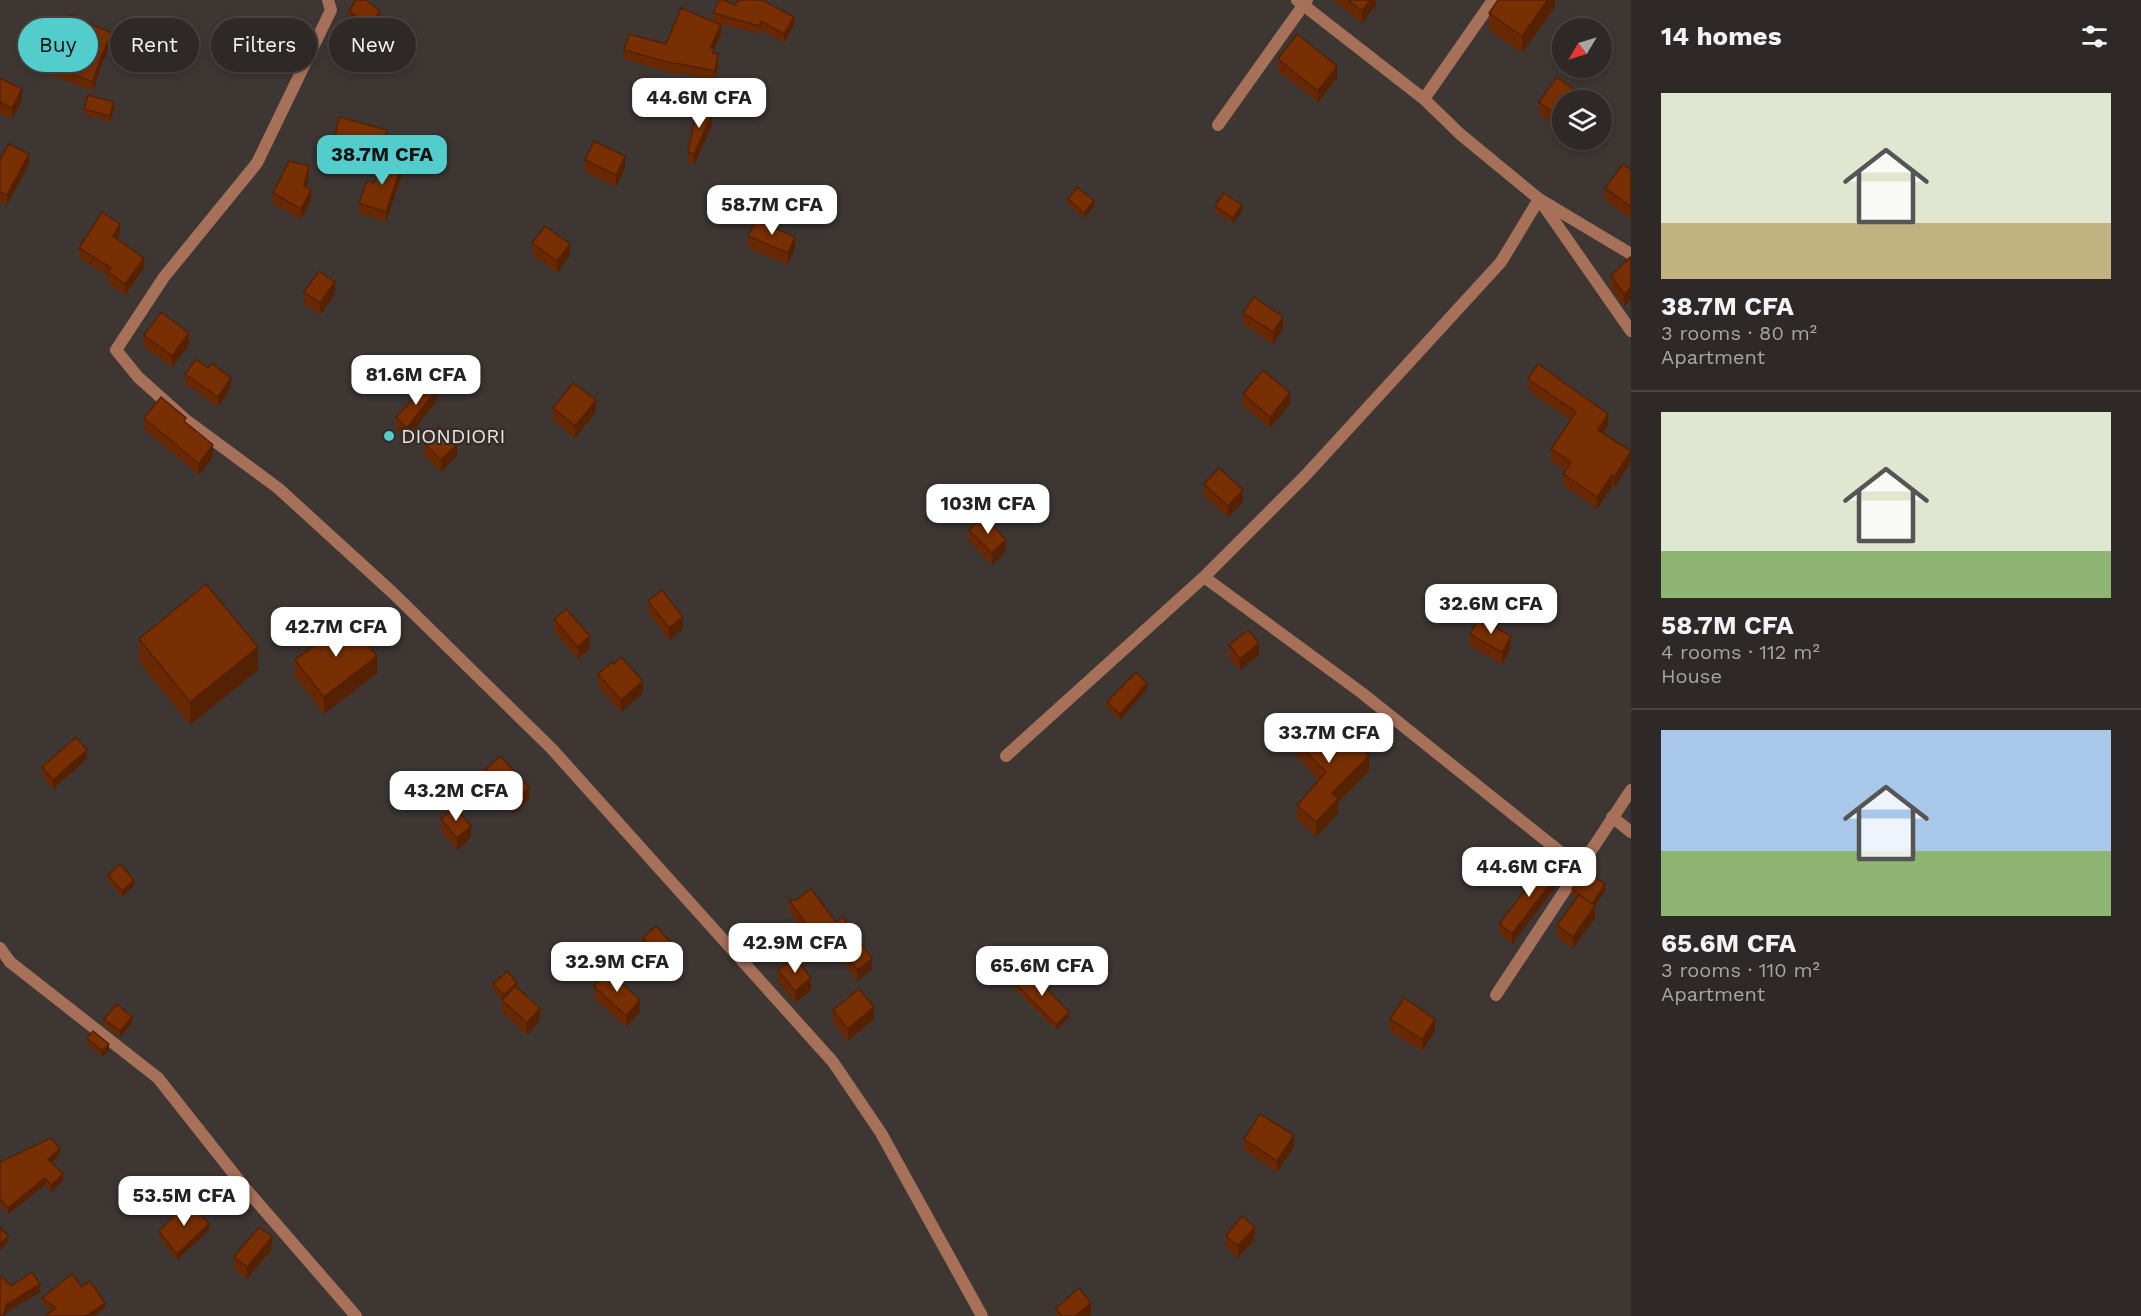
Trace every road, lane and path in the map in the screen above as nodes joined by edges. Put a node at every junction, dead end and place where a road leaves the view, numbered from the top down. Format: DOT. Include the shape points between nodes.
graph roads {
  1 [pos="328,0"];
  2 [pos="1493,0"];
  3 [pos="1303,2"];
  4 [pos="1424,99"];
  5 [pos="1218,125"];
  6 [pos="1539,199"];
  7 [pos="1631,254"];
  8 [pos="1631,331"];
  9 [pos="1204,577"];
  10 [pos="1006,756"];
  11 [pos="1631,790"];
  12 [pos="1612,817"];
  13 [pos="1631,832"];
  14 [pos="1580,867"];
  15 [pos="0,948"];
  16 [pos="1496,995"];
  17 [pos="356,1316"];
  18 [pos="982,1316"];
  1 -- 18 [label="street" via="331,10 257,163 165,277 116,350 138,377 186,420 278,488 377,578 543,741 833,1062 881,1133"];
  2 -- 4 [label="street"];
  3 -- 4 [label="street"];
  3 -- 5 [label="street"];
  4 -- 6 [label="street"];
  6 -- 7 [label="street"];
  6 -- 8 [label="street"];
  6 -- 9 [label="street" via="1501,262 1305,476"];
  9 -- 10 [label="street"];
  9 -- 14 [label="street" via="1362,693"];
  11 -- 12 [label="street"];
  12 -- 13 [label="street"];
  12 -- 14 [label="street"];
  14 -- 16 [label="street"];
  15 -- 17 [label="street" via="10,962 158,1078"];
}
